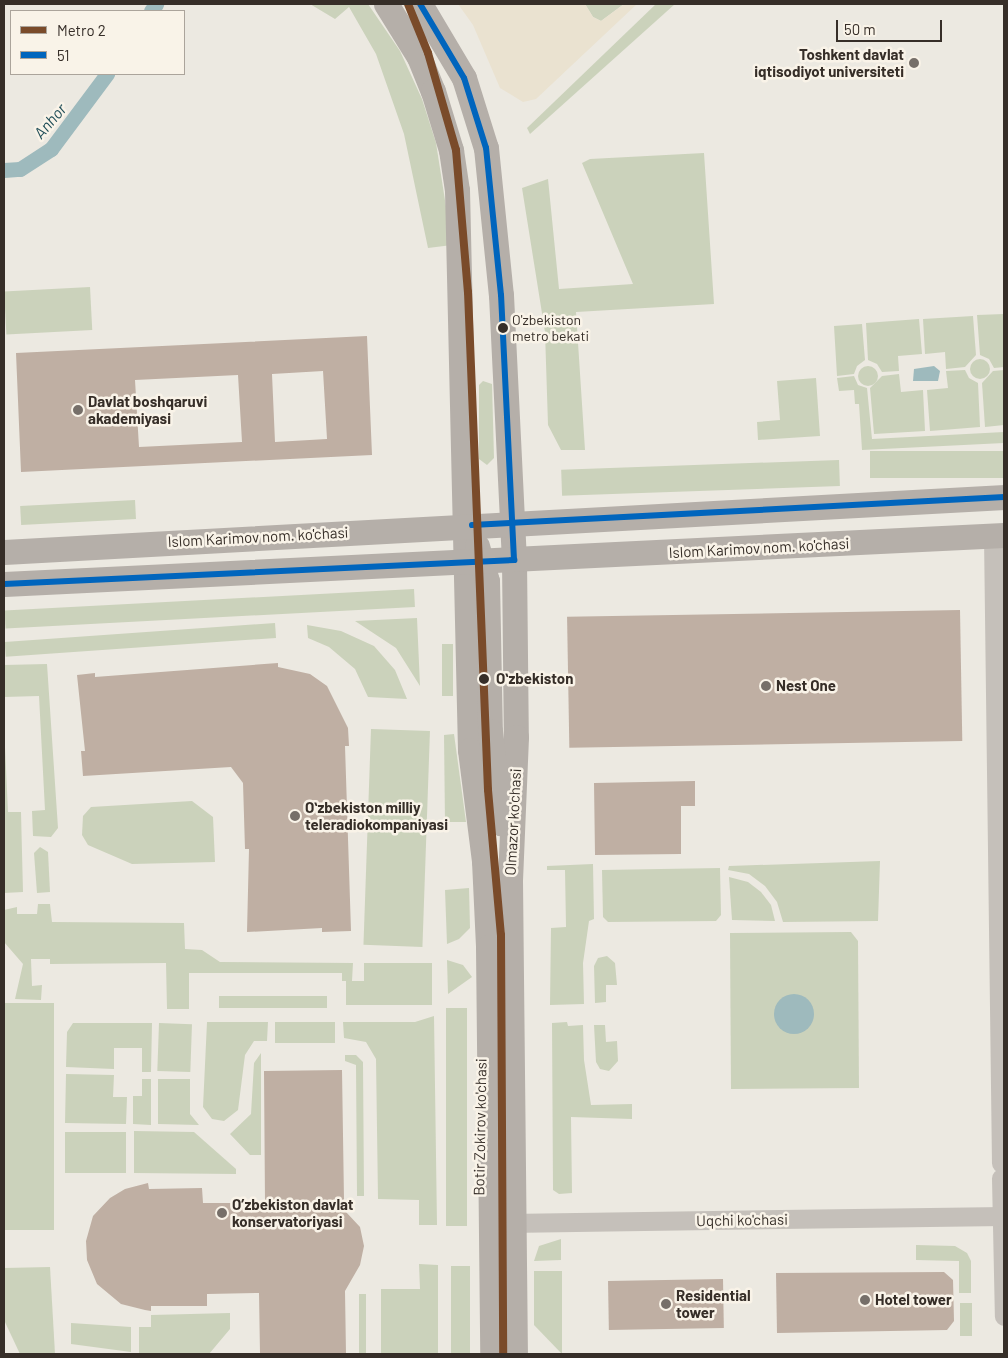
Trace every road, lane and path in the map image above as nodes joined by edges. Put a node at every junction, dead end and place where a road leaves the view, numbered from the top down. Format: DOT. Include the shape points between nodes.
graph roads {
  1 [pos="386,4"];
  2 [pos="420,4"];
  3 [pos="1004,497"];
  4 [pos="513,523"];
  5 [pos="467,526"];
  6 [pos="999,536"];
  7 [pos="86,548"];
  8 [pos="4,552"];
  9 [pos="514,560"];
  10 [pos="475,562"];
  11 [pos="87,580"];
  12 [pos="4,584"];
  13 [pos="510,881"];
  14 [pos="1003,1216"];
  15 [pos="495,1223"];
  16 [pos="1004,1316"];
  17 [pos="515,1323"];
  18 [pos="480,1354"];
  19 [pos="492,1354"];
  20 [pos="515,1354"];
  21 [pos="523,1354"];
  1 -- 5 [label="main road" via="419,57 452,150 459,231"];
  2 -- 4 [label="main road, Olmazor ko'chasi" via="464,78 486,148 501,303"];
  3 -- 4 [label="main road, Islom Karimov nom. ko'chasi"];
  4 -- 5 [label="main road, Islom Karimov nom. ko'chasi"];
  4 -- 9 [label="main road, Olmazor ko'chasi"];
  5 -- 7 [label="main road, Islom Karimov nom. ko'chasi"];
  5 -- 10 [label="main road"];
  6 -- 9 [label="main road, Islom Karimov nom. ko'chasi"];
  6 -- 14 [label="street"];
  7 -- 8 [label="main road, Islom Karimov nom. ko'chasi"];
  7 -- 11 [label="main road"];
  9 -- 10 [label="main road, Islom Karimov nom. ko'chasi"];
  9 -- 13 [label="main road, Olmazor ko'chasi" via="516,737"];
  10 -- 11 [label="main road"];
  10 -- 13 [label="main road" via="491,745"];
  10 -- 15 [label="main road, Botir Zokirov ko'chasi" via="470,750 486,889"];
  11 -- 12 [label="main road"];
  13 -- 15 [label="main road, Olmazor ko'chasi"];
  14 -- 15 [label="street, Uqchi ko'chasi"];
  14 -- 16 [label="street"];
  15 -- 17 [label="main road, Olmazor ko'chasi"];
  15 -- 18 [label="street"];
  15 -- 19 [label="main road, Botir Zokirov ko'chasi"];
  17 -- 20 [label="main road, Olmazor ko'chasi"];
  17 -- 21 [label="street"];
}
